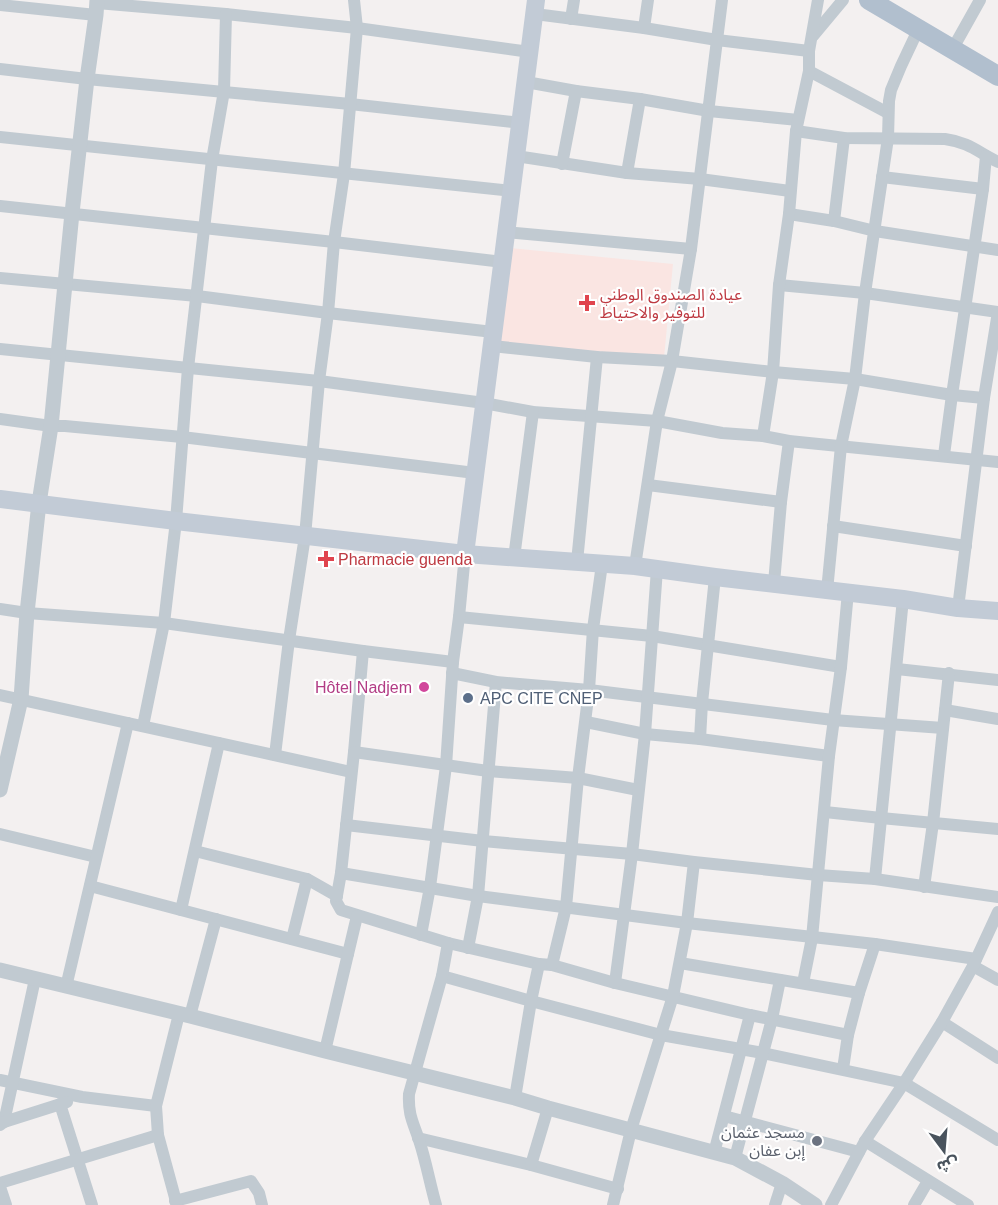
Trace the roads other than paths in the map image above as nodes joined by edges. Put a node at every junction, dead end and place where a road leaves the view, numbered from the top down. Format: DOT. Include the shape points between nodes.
graph roads {
  1 [pos="354,0"];
  2 [pos="574,0"];
  3 [pos="648,0"];
  4 [pos="723,0"];
  5 [pos="818,0"];
  6 [pos="843,0"];
  7 [pos="870,0"];
  8 [pos="980,0"];
  9 [pos="0,5"];
  10 [pos="97,6"];
  11 [pos="894,6"];
  12 [pos="536,7"];
  13 [pos="226,14"];
  14 [pos="571,19"];
  15 [pos="357,28"];
  16 [pos="644,28"];
  17 [pos="918,30"];
  18 [pos="813,37"];
  19 [pos="717,40"];
  20 [pos="952,50"];
  21 [pos="809,51"];
  22 [pos="530,52"];
  23 [pos="0,69"];
  24 [pos="809,71"];
  25 [pos="998,76"];
  26 [pos="87,79"];
  27 [pos="526,82"];
  28 [pos="224,91"];
  29 [pos="576,92"];
  30 [pos="640,99"];
  31 [pos="350,104"];
  32 [pos="709,111"];
  33 [pos="888,113"];
  34 [pos="520,123"];
  35 [pos="797,126"];
  36 [pos="0,137"];
  37 [pos="844,138"];
  38 [pos="888,138"];
  39 [pos="81,146"];
  40 [pos="516,156"];
  41 [pos="992,159"];
  42 [pos="212,160"];
  43 [pos="562,164"];
  44 [pos="627,173"];
  45 [pos="344,174"];
  46 [pos="882,177"];
  47 [pos="700,179"];
  48 [pos="983,189"];
  49 [pos="512,191"];
  50 [pos="790,191"];
  51 [pos="0,206"];
  52 [pos="72,213"];
  53 [pos="789,214"];
  54 [pos="834,221"];
  55 [pos="204,227"];
  56 [pos="875,231"];
  57 [pos="506,232"];
  58 [pos="334,242"];
  59 [pos="975,247"];
  60 [pos="691,249"];
  61 [pos="998,250"];
  62 [pos="503,262"];
  63 [pos="0,278"];
  64 [pos="65,285"];
  65 [pos="779,285"];
  66 [pos="865,292"];
  67 [pos="197,296"];
  68 [pos="966,306"];
  69 [pos="998,312"];
  70 [pos="328,313"];
  71 [pos="492,339"];
  72 [pos="0,349"];
  73 [pos="59,354"];
  74 [pos="597,357"];
  75 [pos="672,361"];
  76 [pos="188,368"];
  77 [pos="773,372"];
  78 [pos="855,380"];
  79 [pos="319,381"];
  80 [pos="952,395"];
  81 [pos="984,398"];
  82 [pos="484,403"];
  83 [pos="533,412"];
  84 [pos="591,417"];
  85 [pos="0,419"];
  86 [pos="657,422"];
  87 [pos="51,426"];
  88 [pos="763,436"];
  89 [pos="182,437"];
  90 [pos="789,441"];
  91 [pos="841,446"];
  92 [pos="313,454"];
  93 [pos="944,456"];
  94 [pos="977,461"];
  95 [pos="998,462"];
  96 [pos="475,473"];
  97 [pos="648,485"];
  98 [pos="0,499"];
  99 [pos="781,502"];
  100 [pos="39,503"];
  101 [pos="176,521"];
  102 [pos="833,526"];
  103 [pos="304,536"];
  104 [pos="966,546"];
  105 [pos="465,554"];
  106 [pos="514,558"];
  107 [pos="577,562"];
  108 [pos="602,564"];
  109 [pos="635,566"];
  110 [pos="657,569"];
  111 [pos="715,577"];
  112 [pos="774,583"];
  113 [pos="827,591"];
  114 [pos="848,592"];
  115 [pos="903,599"];
  116 [pos="958,608"];
  117 [pos="0,609"];
  118 [pos="998,612"];
  119 [pos="27,613"];
  120 [pos="459,617"];
  121 [pos="164,623"];
  122 [pos="593,629"];
  123 [pos="652,636"];
  124 [pos="289,640"];
  125 [pos="709,645"];
  126 [pos="363,651"];
  127 [pos="452,667"];
  128 [pos="841,667"];
  129 [pos="897,669"];
  130 [pos="949,674"];
  131 [pos="998,680"];
  132 [pos="496,682"];
  133 [pos="589,690"];
  134 [pos="0,694"];
  135 [pos="647,697"];
  136 [pos="21,699"];
  137 [pos="702,703"];
  138 [pos="945,710"];
  139 [pos="998,719"];
  140 [pos="833,720"];
  141 [pos="586,722"];
  142 [pos="128,723"];
  143 [pos="891,724"];
  144 [pos="143,726"];
  145 [pos="944,728"];
  146 [pos="645,734"];
  147 [pos="700,739"];
  148 [pos="219,743"];
  149 [pos="354,752"];
  150 [pos="275,755"];
  151 [pos="829,756"];
  152 [pos="446,766"];
  153 [pos="488,771"];
  154 [pos="351,772"];
  155 [pos="578,778"];
  156 [pos="0,790"];
  157 [pos="638,790"];
  158 [pos="825,812"];
  159 [pos="881,818"];
  160 [pos="933,823"];
  161 [pos="346,825"];
  162 [pos="998,829"];
  163 [pos="0,834"];
  164 [pos="437,836"];
  165 [pos="483,841"];
  166 [pos="573,849"];
  167 [pos="195,851"];
  168 [pos="632,854"];
  169 [pos="96,857"];
  170 [pos="694,862"];
  171 [pos="341,873"];
  172 [pos="818,875"];
  173 [pos="307,879"];
  174 [pos="875,879"];
  175 [pos="90,885"];
  176 [pos="430,887"];
  177 [pos="924,887"];
  178 [pos="337,896"];
  179 [pos="478,896"];
  180 [pos="998,897"];
  181 [pos="566,907"];
  182 [pos="181,910"];
  183 [pos="998,912"];
  184 [pos="624,914"];
  185 [pos="357,916"];
  186 [pos="216,919"];
  187 [pos="687,923"];
  188 [pos="421,935"];
  189 [pos="812,938"];
  190 [pos="292,939"];
  191 [pos="448,943"];
  192 [pos="875,944"];
  193 [pos="468,948"];
  194 [pos="348,954"];
  195 [pos="974,962"];
  196 [pos="680,963"];
  197 [pos="546,965"];
  198 [pos="0,970"];
  199 [pos="442,976"];
  200 [pos="35,979"];
  201 [pos="780,980"];
  202 [pos="998,980"];
  203 [pos="615,983"];
  204 [pos="803,983"];
  205 [pos="66,987"];
  206 [pos="859,993"];
  207 [pos="673,996"];
  208 [pos="531,1001"];
  209 [pos="185,1015"];
  210 [pos="750,1015"];
  211 [pos="772,1019"];
  212 [pos="942,1022"];
  213 [pos="662,1035"];
  214 [pos="848,1035"];
  215 [pos="740,1050"];
  216 [pos="325,1052"];
  217 [pos="763,1053"];
  218 [pos="998,1058"];
  219 [pos="843,1069"];
  220 [pos="415,1073"];
  221 [pos="6,1081"];
  222 [pos="904,1083"];
  223 [pos="82,1097"];
  224 [pos="515,1098"];
  225 [pos="60,1104"];
  226 [pos="156,1106"];
  227 [pos="549,1108"];
  228 [pos="724,1116"];
  229 [pos="1,1122"];
  230 [pos="745,1122"];
  231 [pos="631,1130"];
  232 [pos="158,1135"];
  233 [pos="418,1138"];
  234 [pos="998,1140"];
  235 [pos="862,1146"];
  236 [pos="714,1153"];
  237 [pos="735,1158"];
  238 [pos="77,1159"];
  239 [pos="531,1165"];
  240 [pos="928,1180"];
  241 [pos="782,1183"];
  242 [pos="0,1185"];
  243 [pos="618,1189"];
  244 [pos="176,1203"];
  245 [pos="6,1205"];
  246 [pos="92,1205"];
  247 [pos="262,1205"];
  248 [pos="436,1205"];
  249 [pos="613,1205"];
  250 [pos="775,1205"];
  251 [pos="815,1205"];
  252 [pos="831,1205"];
  253 [pos="914,1205"];
  254 [pos="968,1205"];
  1 -- 15 [label="street"];
  2 -- 14 [label="street"];
  3 -- 16 [label="street"];
  4 -- 19 [label="street"];
  5 -- 18 [label="street"];
  6 -- 18 [label="street"];
  7 -- 11 [label="main road"];
  8 -- 20 [label="street"];
  9 -- 10 [label="street"];
  10 -- 13 [label="street"];
  10 -- 26 [label="street"];
  11 -- 17 [label="main road"];
  12 -- 14 [label="street"];
  12 -- 22 [label="main road"];
  13 -- 15 [label="street"];
  13 -- 28 [label="street"];
  14 -- 16 [label="street"];
  15 -- 22 [label="street"];
  15 -- 31 [label="street"];
  16 -- 19 [label="street"];
  17 -- 20 [label="main road"];
  17 -- 33 [label="street" via="891,90"];
  18 -- 21 [label="street"];
  19 -- 21 [label="street"];
  19 -- 32 [label="street"];
  20 -- 25 [label="main road"];
  21 -- 24 [label="street"];
  22 -- 27 [label="main road"];
  23 -- 26 [label="street"];
  24 -- 33 [label="street"];
  24 -- 35 [label="street"];
  26 -- 28 [label="street"];
  26 -- 39 [label="street"];
  27 -- 29 [label="street"];
  27 -- 34 [label="main road"];
  28 -- 31 [label="street"];
  28 -- 42 [label="street"];
  29 -- 30 [label="street"];
  29 -- 43 [label="street"];
  30 -- 32 [label="street"];
  30 -- 44 [label="street"];
  31 -- 34 [label="street"];
  31 -- 45 [label="street"];
  32 -- 35 [label="street"];
  32 -- 47 [label="street"];
  33 -- 38 [label="street"];
  34 -- 40 [label="main road"];
  35 -- 37 [label="street"];
  35 -- 50 [label="street"];
  36 -- 39 [label="street"];
  37 -- 38 [label="street"];
  37 -- 54 [label="street"];
  38 -- 41 [label="street" via="959,141"];
  38 -- 46 [label="street"];
  39 -- 42 [label="street"];
  39 -- 52 [label="street"];
  40 -- 43 [label="street"];
  40 -- 49 [label="main road"];
  41 -- 48 [label="street"];
  42 -- 45 [label="street"];
  42 -- 55 [label="street"];
  43 -- 44 [label="street"];
  44 -- 47 [label="street"];
  45 -- 49 [label="street"];
  45 -- 58 [label="street"];
  46 -- 48 [label="street"];
  46 -- 56 [label="street"];
  47 -- 50 [label="street"];
  47 -- 60 [label="street"];
  48 -- 59 [label="street"];
  49 -- 57 [label="main road"];
  50 -- 53 [label="street"];
  51 -- 52 [label="street"];
  52 -- 55 [label="street"];
  52 -- 64 [label="street"];
  53 -- 54 [label="street"];
  53 -- 65 [label="street"];
  54 -- 56 [label="street"];
  55 -- 58 [label="street"];
  55 -- 67 [label="street"];
  56 -- 59 [label="street"];
  56 -- 66 [label="street"];
  57 -- 60 [label="street"];
  57 -- 62 [label="main road"];
  58 -- 62 [label="street"];
  58 -- 70 [label="street"];
  59 -- 61 [label="street"];
  59 -- 68 [label="street"];
  60 -- 75 [label="street"];
  62 -- 71 [label="main road"];
  63 -- 64 [label="street"];
  64 -- 67 [label="street"];
  64 -- 73 [label="street"];
  65 -- 66 [label="street"];
  65 -- 77 [label="street"];
  66 -- 68 [label="street"];
  66 -- 78 [label="street"];
  67 -- 70 [label="street"];
  67 -- 76 [label="street"];
  68 -- 69 [label="street"];
  68 -- 80 [label="street"];
  69 -- 81 [label="street"];
  70 -- 71 [label="street"];
  70 -- 79 [label="street"];
  71 -- 74 [label="street"];
  71 -- 82 [label="main road"];
  72 -- 73 [label="street"];
  73 -- 76 [label="street"];
  73 -- 87 [label="street"];
  74 -- 75 [label="street"];
  74 -- 84 [label="street"];
  75 -- 77 [label="street"];
  75 -- 86 [label="street"];
  76 -- 79 [label="street"];
  76 -- 89 [label="street"];
  77 -- 78 [label="street"];
  77 -- 88 [label="street"];
  78 -- 80 [label="street"];
  78 -- 91 [label="street"];
  79 -- 82 [label="street"];
  79 -- 92 [label="street"];
  80 -- 81 [label="street"];
  80 -- 93 [label="street"];
  81 -- 94 [label="street"];
  82 -- 83 [label="street"];
  82 -- 96 [label="main road"];
  83 -- 84 [label="street"];
  83 -- 106 [label="street"];
  84 -- 86 [label="street"];
  84 -- 107 [label="street"];
  85 -- 87 [label="street"];
  86 -- 88 [label="street"];
  86 -- 97 [label="street"];
  87 -- 89 [label="street"];
  87 -- 100 [label="street"];
  88 -- 90 [label="street"];
  89 -- 92 [label="street"];
  89 -- 101 [label="street"];
  90 -- 91 [label="street"];
  90 -- 99 [label="street"];
  91 -- 93 [label="street"];
  91 -- 102 [label="street"];
  92 -- 96 [label="street"];
  92 -- 103 [label="street"];
  93 -- 94 [label="street"];
  94 -- 95 [label="street"];
  94 -- 104 [label="street"];
  96 -- 105 [label="main road"];
  97 -- 99 [label="street"];
  97 -- 109 [label="street"];
  98 -- 100 [label="main road"];
  99 -- 112 [label="street"];
  100 -- 101 [label="main road"];
  100 -- 119 [label="street"];
  101 -- 103 [label="main road"];
  101 -- 121 [label="street"];
  102 -- 104 [label="street"];
  102 -- 113 [label="street"];
  103 -- 105 [label="main road"];
  103 -- 124 [label="street"];
  104 -- 116 [label="street"];
  105 -- 106 [label="main road"];
  105 -- 120 [label="street"];
  106 -- 107 [label="main road"];
  107 -- 108 [label="main road"];
  108 -- 109 [label="main road"];
  108 -- 122 [label="street"];
  109 -- 110 [label="main road"];
  110 -- 111 [label="main road"];
  110 -- 123 [label="street"];
  111 -- 112 [label="main road"];
  111 -- 125 [label="street"];
  112 -- 113 [label="main road"];
  113 -- 114 [label="main road"];
  114 -- 115 [label="main road"];
  114 -- 128 [label="street"];
  115 -- 116 [label="main road"];
  115 -- 129 [label="street"];
  116 -- 118 [label="main road"];
  117 -- 119 [label="street"];
  119 -- 121 [label="street"];
  119 -- 136 [label="street"];
  120 -- 122 [label="street"];
  120 -- 127 [label="street"];
  121 -- 124 [label="street"];
  121 -- 144 [label="street"];
  122 -- 123 [label="street"];
  122 -- 133 [label="street"];
  123 -- 125 [label="street"];
  123 -- 135 [label="street"];
  124 -- 126 [label="street"];
  124 -- 150 [label="street"];
  125 -- 128 [label="street"];
  125 -- 137 [label="street"];
  126 -- 127 [label="street"];
  126 -- 149 [label="street"];
  127 -- 132 [label="street"];
  127 -- 152 [label="street"];
  128 -- 140 [label="street"];
  129 -- 130 [label="street"];
  129 -- 143 [label="street"];
  130 -- 131 [label="street"];
  130 -- 138 [label="street"];
  132 -- 133 [label="street"];
  132 -- 153 [label="street"];
  133 -- 135 [label="street"];
  133 -- 141 [label="street"];
  134 -- 136 [label="street"];
  135 -- 137 [label="street"];
  135 -- 146 [label="street"];
  136 -- 142 [label="street"];
  136 -- 156 [label="street"];
  137 -- 140 [label="street"];
  137 -- 147 [label="street"];
  138 -- 139 [label="street"];
  138 -- 145 [label="street"];
  140 -- 143 [label="street"];
  140 -- 151 [label="street"];
  141 -- 146 [label="street"];
  141 -- 155 [label="street"];
  142 -- 144 [label="street"];
  142 -- 169 [label="street"];
  143 -- 145 [label="street"];
  143 -- 159 [label="street"];
  144 -- 148 [label="street"];
  145 -- 160 [label="street"];
  146 -- 147 [label="street"];
  146 -- 157 [label="street"];
  147 -- 151 [label="street"];
  148 -- 150 [label="street"];
  148 -- 167 [label="street"];
  149 -- 152 [label="street"];
  149 -- 154 [label="street"];
  150 -- 154 [label="street"];
  151 -- 158 [label="street"];
  152 -- 153 [label="street"];
  152 -- 164 [label="street"];
  153 -- 155 [label="street"];
  153 -- 165 [label="street"];
  154 -- 161 [label="street"];
  155 -- 157 [label="street"];
  155 -- 166 [label="street"];
  157 -- 168 [label="street"];
  158 -- 159 [label="street"];
  158 -- 172 [label="street"];
  159 -- 160 [label="street"];
  159 -- 174 [label="street"];
  160 -- 162 [label="street"];
  160 -- 177 [label="street"];
  161 -- 164 [label="street"];
  161 -- 171 [label="street"];
  163 -- 169 [label="street"];
  164 -- 165 [label="street"];
  164 -- 176 [label="street"];
  165 -- 166 [label="street"];
  165 -- 179 [label="street"];
  166 -- 168 [label="street"];
  166 -- 181 [label="street"];
  167 -- 173 [label="street"];
  167 -- 182 [label="street"];
  168 -- 170 [label="street"];
  168 -- 184 [label="street"];
  169 -- 175 [label="street"];
  170 -- 172 [label="street"];
  170 -- 187 [label="street"];
  171 -- 176 [label="street"];
  171 -- 178 [label="street"];
  172 -- 174 [label="street"];
  172 -- 189 [label="street"];
  173 -- 178 [label="street"];
  173 -- 190 [label="street"];
  174 -- 177 [label="street"];
  175 -- 182 [label="street"];
  175 -- 205 [label="street"];
  176 -- 179 [label="street"];
  176 -- 188 [label="street"];
  177 -- 180 [label="street"];
  178 -- 185 [label="street" via="341,910"];
  179 -- 181 [label="street"];
  179 -- 193 [label="street"];
  181 -- 184 [label="street"];
  181 -- 197 [label="street"];
  182 -- 186 [label="street"];
  183 -- 195 [label="street"];
  184 -- 187 [label="street"];
  184 -- 203 [label="street"];
  185 -- 188 [label="street"];
  185 -- 194 [label="street"];
  186 -- 190 [label="street"];
  186 -- 209 [label="street"];
  187 -- 189 [label="street"];
  187 -- 196 [label="street"];
  188 -- 191 [label="street"];
  189 -- 192 [label="street"];
  189 -- 204 [label="street"];
  190 -- 194 [label="street"];
  191 -- 193 [label="street"];
  191 -- 199 [label="street"];
  192 -- 195 [label="street"];
  192 -- 206 [label="street"];
  193 -- 197 [label="street"];
  194 -- 216 [label="street"];
  195 -- 202 [label="street"];
  195 -- 212 [label="street"];
  196 -- 201 [label="street"];
  196 -- 207 [label="street"];
  197 -- 203 [label="street"];
  197 -- 208 [label="street"];
  198 -- 200 [label="street"];
  199 -- 208 [label="street"];
  199 -- 220 [label="street"];
  200 -- 205 [label="street"];
  200 -- 221 [label="street"];
  201 -- 204 [label="street"];
  201 -- 211 [label="street"];
  203 -- 207 [label="street"];
  204 -- 206 [label="street"];
  205 -- 209 [label="street"];
  206 -- 214 [label="street"];
  207 -- 210 [label="street"];
  207 -- 213 [label="street"];
  208 -- 213 [label="street"];
  208 -- 224 [label="street"];
  209 -- 216 [label="street"];
  209 -- 226 [label="street"];
  210 -- 211 [label="street"];
  210 -- 215 [label="street"];
  211 -- 214 [label="street"];
  211 -- 217 [label="street"];
  212 -- 218 [label="street"];
  212 -- 222 [label="street"];
  213 -- 215 [label="street"];
  213 -- 231 [label="street"];
  214 -- 219 [label="street"];
  215 -- 217 [label="street"];
  215 -- 228 [label="street"];
  216 -- 220 [label="street"];
  217 -- 219 [label="street"];
  217 -- 230 [label="street"];
  219 -- 222 [label="street"];
  220 -- 224 [label="street"];
  220 -- 233 [label="street" via="408,1106"];
  221 -- 223 [label="street"];
  221 -- 229 [label="street"];
  222 -- 234 [label="street"];
  222 -- 235 [label="street"];
  223 -- 225 [label="street"];
  223 -- 226 [label="street"];
  224 -- 227 [label="street"];
  225 -- 229 [label="street"];
  225 -- 238 [label="street"];
  226 -- 232 [label="street"];
  227 -- 231 [label="street"];
  227 -- 239 [label="street"];
  228 -- 230 [label="street"];
  228 -- 236 [label="street"];
  230 -- 235 [label="street"];
  230 -- 237 [label="street"];
  231 -- 236 [label="street"];
  231 -- 243 [label="street"];
  232 -- 238 [label="street"];
  232 -- 244 [label="street"];
  233 -- 239 [label="street"];
  233 -- 248 [label="street"];
  235 -- 240 [label="street"];
  235 -- 252 [label="street"];
  236 -- 237 [label="street"];
  237 -- 241 [label="street"];
  238 -- 242 [label="street"];
  238 -- 246 [label="street"];
  239 -- 243 [label="street"];
  240 -- 253 [label="street"];
  240 -- 254 [label="street"];
  241 -- 250 [label="street"];
  241 -- 251 [label="street"];
  242 -- 245 [label="street"];
  243 -- 249 [label="street"];
  244 -- 247 [label="street" via="251,1181"];
}
